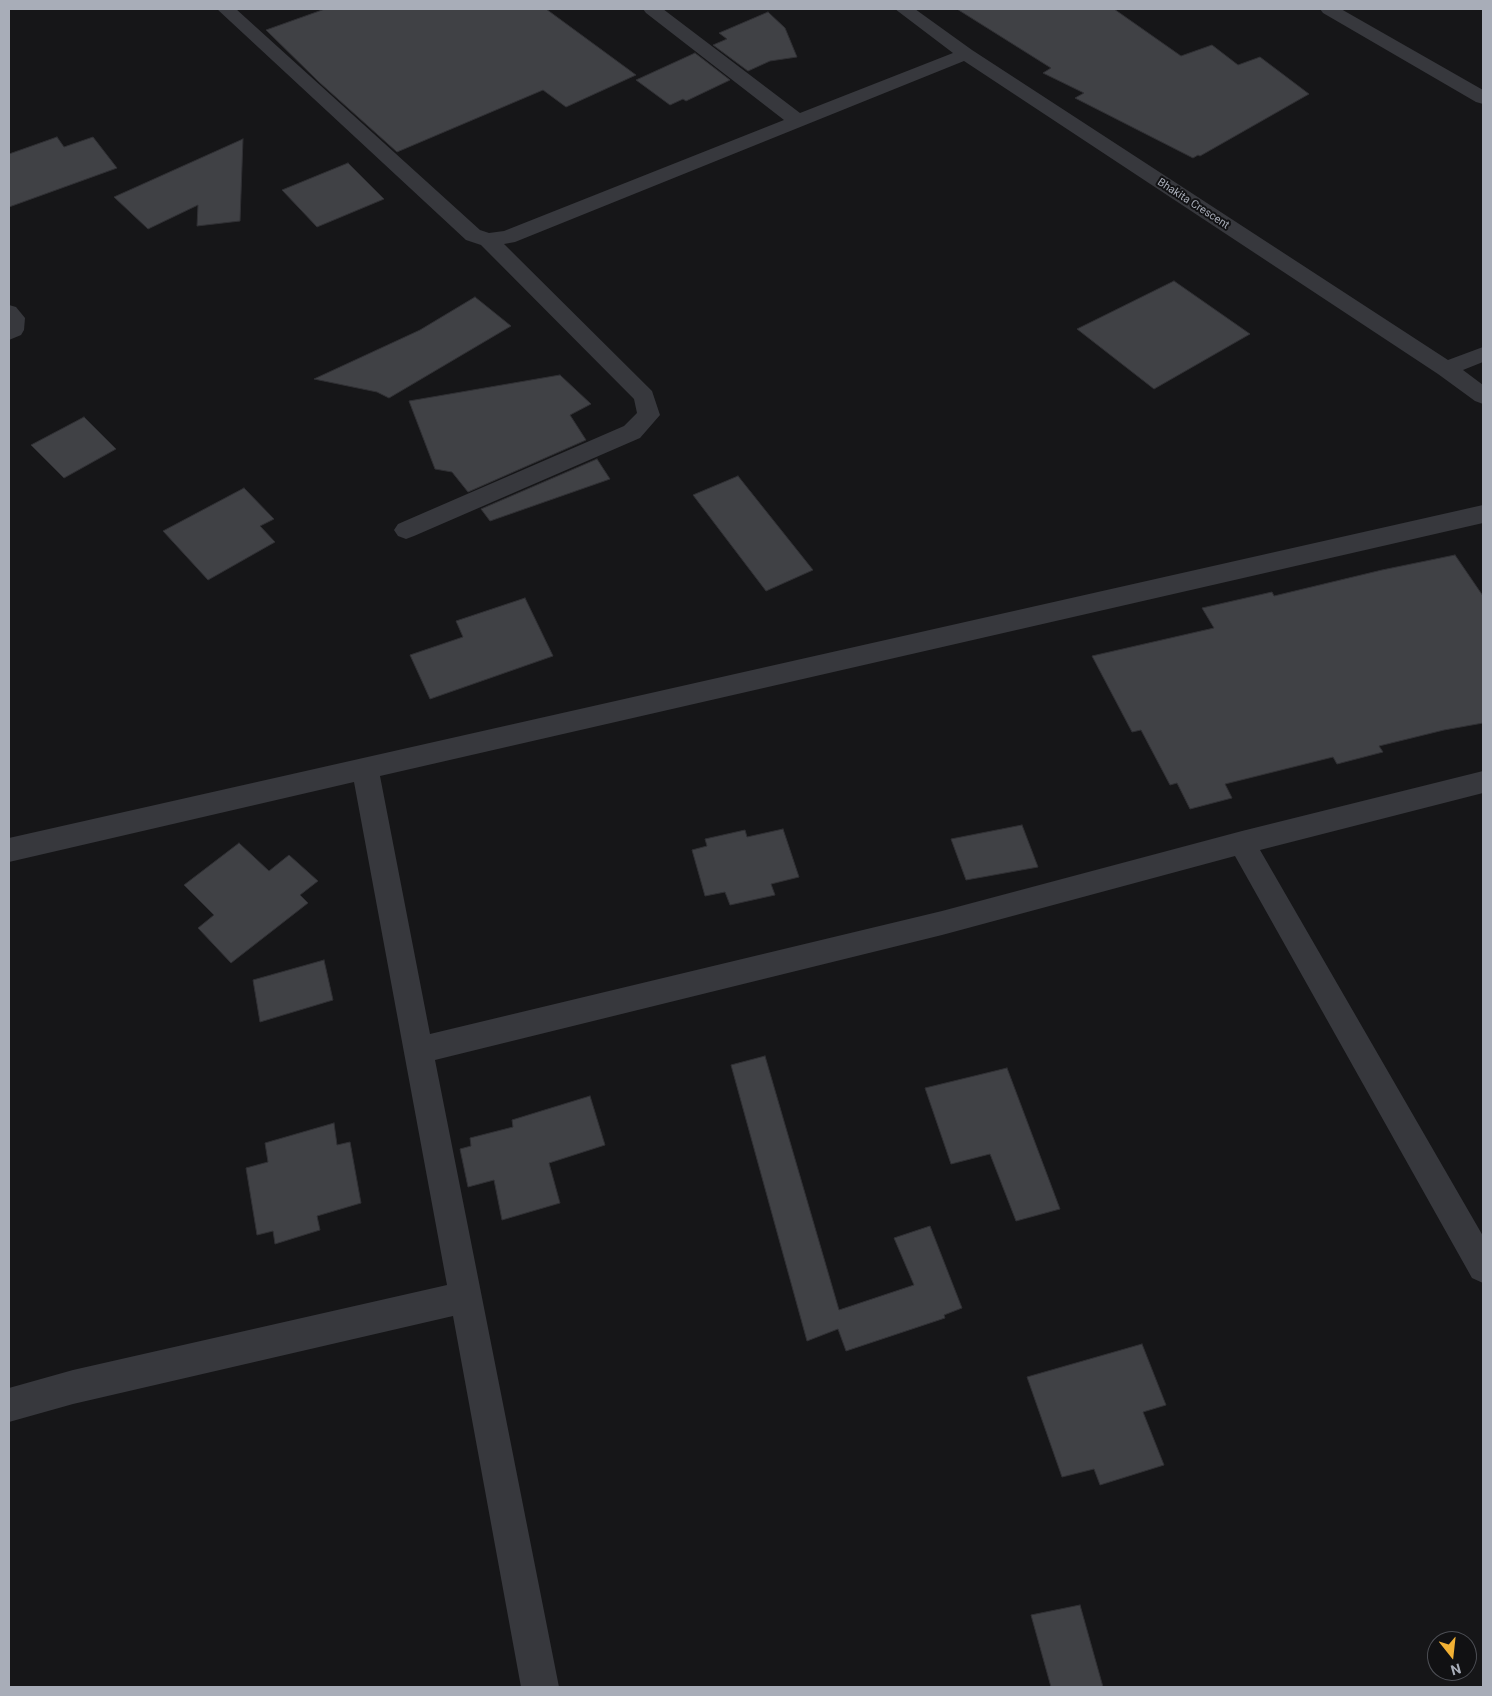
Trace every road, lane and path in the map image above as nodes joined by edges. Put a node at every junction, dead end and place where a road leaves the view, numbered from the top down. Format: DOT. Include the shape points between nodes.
graph roads {
  1 [pos="226,9"];
  2 [pos="652,9"];
  3 [pos="904,9"];
  4 [pos="1329,9"];
  5 [pos="966,54"];
  6 [pos="1483,98"];
  7 [pos="798,121"];
  8 [pos="488,240"];
  9 [pos="9,311"];
  10 [pos="9,334"];
  11 [pos="1483,354"];
  12 [pos="1446,370"];
  13 [pos="1483,396"];
  14 [pos="1483,514"];
  15 [pos="406,530"];
  16 [pos="365,770"];
  17 [pos="1483,782"];
  18 [pos="1242,843"];
  19 [pos="9,850"];
  20 [pos="418,1051"];
  21 [pos="1483,1267"];
  22 [pos="466,1297"];
  23 [pos="9,1405"];
  24 [pos="540,1687"];
  1 -- 8 [label="street" via="473,235"];
  2 -- 7 [label="street"];
  3 -- 5 [label="street, Bhakita Crescent"];
  4 -- 6 [label="street"];
  5 -- 7 [label="street"];
  5 -- 12 [label="street, Bhakita Crescent"];
  7 -- 8 [label="street" via="508,237"];
  8 -- 15 [label="street" via="644,396 649,415 632,432"];
  9 -- 10 [label="lane" via="15,318 14,330"];
  11 -- 12 [label="street"];
  12 -- 13 [label="street, Bhakita Crescent"];
  14 -- 16 [label="street"];
  16 -- 19 [label="street"];
  16 -- 20 [label="street"];
  17 -- 18 [label="street"];
  18 -- 20 [label="street" via="942,923"];
  18 -- 21 [label="street"];
  20 -- 22 [label="street"];
  22 -- 23 [label="street" via="73,1387"];
  22 -- 24 [label="street"];
}
